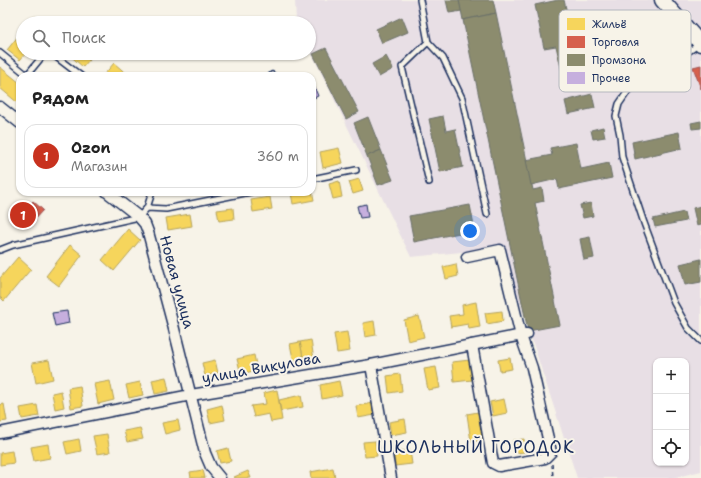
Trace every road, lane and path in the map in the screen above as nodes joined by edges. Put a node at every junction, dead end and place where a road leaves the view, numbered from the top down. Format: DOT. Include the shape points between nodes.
graph roads {
  1 [pos="420,0"];
  2 [pos="662,0"];
  3 [pos="671,10"];
  4 [pos="691,33"];
  5 [pos="428,42"];
  6 [pos="701,44"];
  7 [pos="691,50"];
  8 [pos="0,53"];
  9 [pos="39,60"];
  10 [pos="60,60"];
  11 [pos="24,72"];
  12 [pos="30,72"];
  13 [pos="76,72"];
  14 [pos="627,92"];
  15 [pos="0,107"];
  16 [pos="16,119"];
  17 [pos="356,170"];
  18 [pos="316,178"];
  19 [pos="429,182"];
  20 [pos="112,196"];
  21 [pos="151,196"];
  22 [pos="230,196"];
  23 [pos="147,208"];
  24 [pos="487,214"];
  25 [pos="139,217"];
  26 [pos="0,250"];
  27 [pos="467,257"];
  28 [pos="524,335"];
  29 [pos="701,341"];
  30 [pos="472,345"];
  31 [pos="371,365"];
  32 [pos="190,395"];
  33 [pos="0,433"];
  34 [pos="551,452"];
  35 [pos="220,478"];
  36 [pos="391,478"];
  37 [pos="553,478"];
  1 -- 5 [label="lane"];
  2 -- 3 [label="street"];
  4 -- 6 [label="street"];
  5 -- 19 [label="lane" via="402,67"];
  5 -- 24 [label="lane" via="443,58 462,98"];
  6 -- 7 [label="lane"];
  8 -- 11 [label="lane"];
  9 -- 12 [label="lane"];
  10 -- 13 [label="lane"];
  14 -- 29 [label="lane" via="619,104 616,116 622,157 674,303 688,328"];
  15 -- 16 [label="street"];
  17 -- 18 [label="lane"];
  20 -- 25 [label="street, Новая улица"];
  21 -- 23 [label="lane"];
  22 -- 23 [label="lane" via="166,209"];
  23 -- 25 [label="lane"];
  25 -- 26 [label="lane"];
  25 -- 32 [label="street, Новая улица" via="148,232"];
  27 -- 28 [label="street" via="500,250"];
  28 -- 30 [label="street, улица Викулова"];
  28 -- 34 [label="street"];
  30 -- 31 [label="street, улица Викулова"];
  30 -- 34 [label="street" via="493,463 499,466 546,458"];
  31 -- 32 [label="street, улица Викулова"];
  31 -- 36 [label="street"];
  32 -- 33 [label="street, улица Викулова"];
  32 -- 35 [label="street, Новая улица" via="205,453 211,467"];
  34 -- 37 [label="path"];
}
